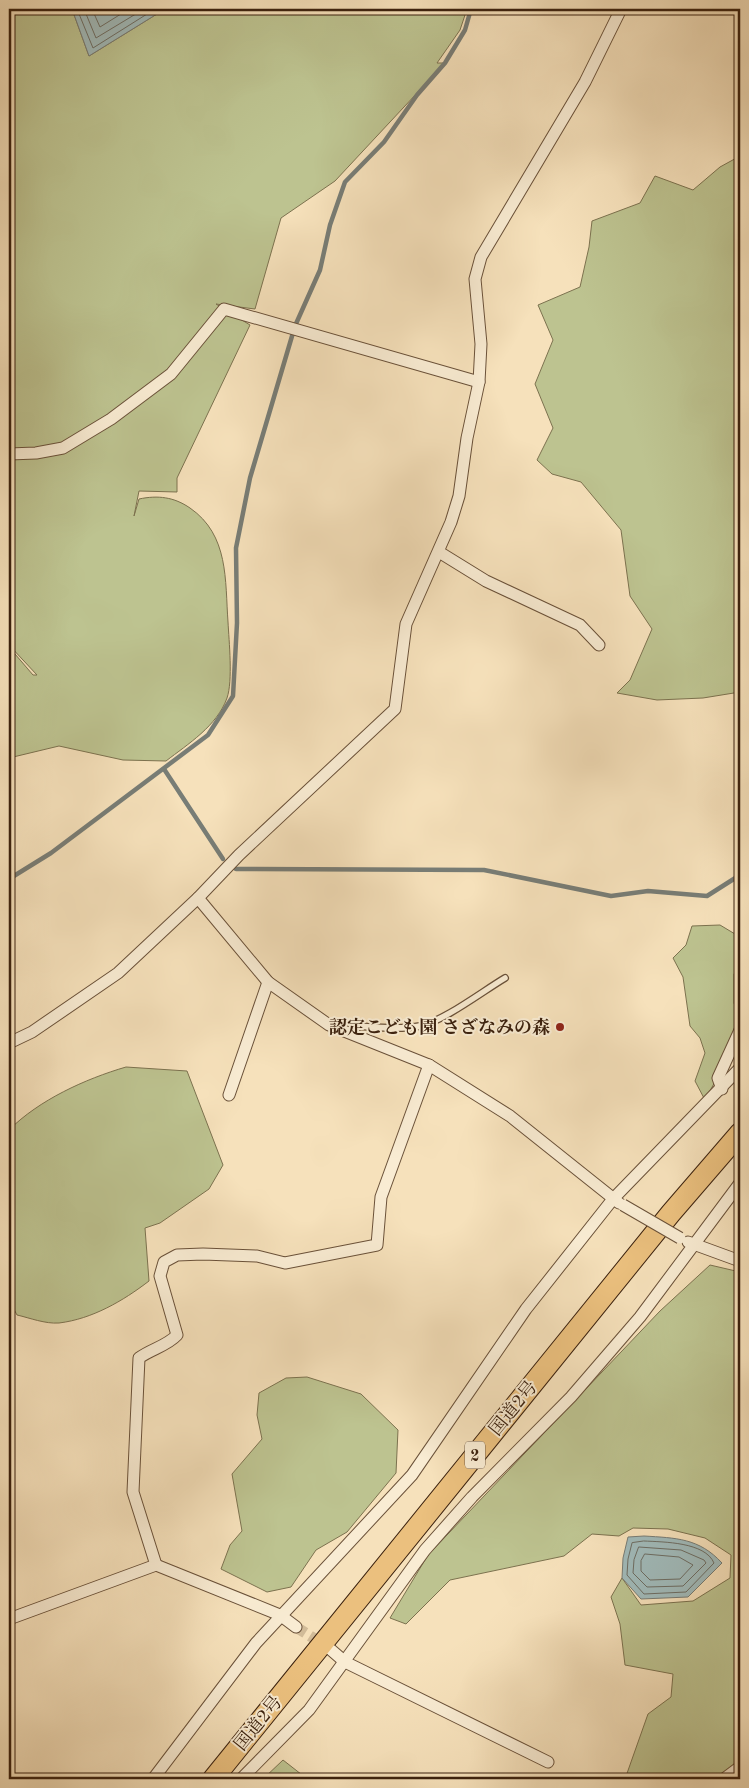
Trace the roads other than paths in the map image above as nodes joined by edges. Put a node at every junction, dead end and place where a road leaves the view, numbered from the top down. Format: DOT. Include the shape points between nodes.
graph roads {
  1 [pos="621,9"];
  2 [pos="479,382"];
  3 [pos="9,454"];
  4 [pos="439,552"];
  5 [pos="599,645"];
  6 [pos="198,898"];
  7 [pos="505,978"];
  8 [pos="268,982"];
  9 [pos="740,1030"];
  10 [pos="350,1033"];
  11 [pos="9,1043"];
  12 [pos="429,1065"];
  13 [pos="740,1068"];
  14 [pos="722,1089"];
  15 [pos="229,1095"];
  16 [pos="740,1133"];
  17 [pos="740,1183"];
  18 [pos="613,1199"];
  19 [pos="694,1244"];
  20 [pos="740,1261"];
  21 [pos="156,1565"];
  22 [pos="280,1615"];
  23 [pos="9,1619"];
  24 [pos="296,1627"];
  25 [pos="330,1649"];
  26 [pos="345,1662"];
  27 [pos="548,1762"];
  28 [pos="740,1767"];
  29 [pos="153,1779"];
  30 [pos="213,1779"];
  31 [pos="241,1779"];
  32 [pos="724,1779"];
  1 -- 2 [label="street" via="585,82 481,257 475,279 481,344"];
  2 -- 3 [label="street" via="224,309 171,374 111,419 63,448"];
  2 -- 4 [label="street" via="459,496"];
  4 -- 5 [label="street" via="486,581 580,625"];
  4 -- 6 [label="street" via="406,624 395,709 239,855"];
  6 -- 8 [label="street"];
  6 -- 11 [label="street" via="118,973 32,1032"];
  7 -- 10 [label="lane" via="421,1026 354,1026"];
  8 -- 10 [label="street" via="329,1025"];
  8 -- 15 [label="street"];
  9 -- 14 [label="street" via="718,1078"];
  10 -- 12 [label="street"];
  12 -- 18 [label="street" via="510,1116"];
  12 -- 21 [label="street" via="381,1197 376,1244 285,1263 257,1256 203,1254 177,1254 164,1262 160,1276 177,1334 170,1342 139,1358 134,1492"];
  13 -- 14 [label="street"];
  14 -- 18 [label="street"];
  16 -- 30 [label="highway, 国道2号 / 2" via="665,1220"];
  17 -- 19 [label="street"];
  18 -- 19 [label="street, bridge"];
  18 -- 22 [label="street" via="526,1309 412,1475"];
  19 -- 20 [label="street"];
  19 -- 26 [label="street" via="640,1317 571,1396 425,1550"];
  21 -- 22 [label="street"];
  21 -- 23 [label="street"];
  22 -- 24 [label="street"];
  22 -- 29 [label="street"];
  25 -- 26 [label="street"];
  26 -- 27 [label="street"];
  26 -- 31 [label="street" via="309,1710"];
  28 -- 32 [label="street"];
}
